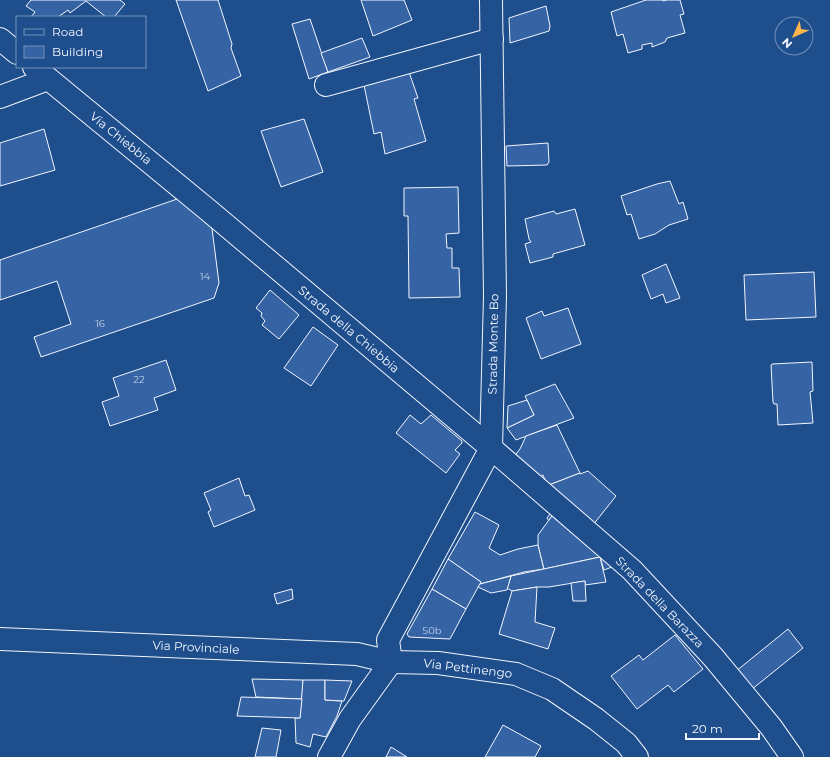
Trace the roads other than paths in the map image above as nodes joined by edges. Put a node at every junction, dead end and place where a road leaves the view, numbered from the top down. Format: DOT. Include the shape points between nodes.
graph roads {
  1 [pos="491,0"];
  2 [pos="0,39"];
  3 [pos="492,39"];
  4 [pos="16,52"];
  5 [pos="41,73"];
  6 [pos="326,85"];
  7 [pos="0,97"];
  8 [pos="208,210"];
  9 [pos="491,448"];
  10 [pos="0,639"];
  11 [pos="391,662"];
  12 [pos="329,757"];
  13 [pos="637,757"];
  14 [pos="792,757"];
  1 -- 3 [label="street, Strada Monte Bo"];
  2 -- 4 [label="street"];
  3 -- 6 [label="street"];
  3 -- 9 [label="street, Strada Monte Bo" via="495,296"];
  5 -- 7 [label="street"];
  5 -- 8 [label="street, Via Chiebbia"];
  8 -- 9 [label="street, Strada della Chiebbia"];
  9 -- 11 [label="street, Strada Monte Bo" via="388,640"];
  9 -- 14 [label="street, Strada della Barazza" via="632,570 713,657 771,727"];
  10 -- 11 [label="street, Via Provinciale" via="357,654"];
  11 -- 12 [label="street" via="350,719"];
  11 -- 13 [label="street, Via Pettinengo" via="438,663 516,674 552,689 596,719 626,743"];
}
